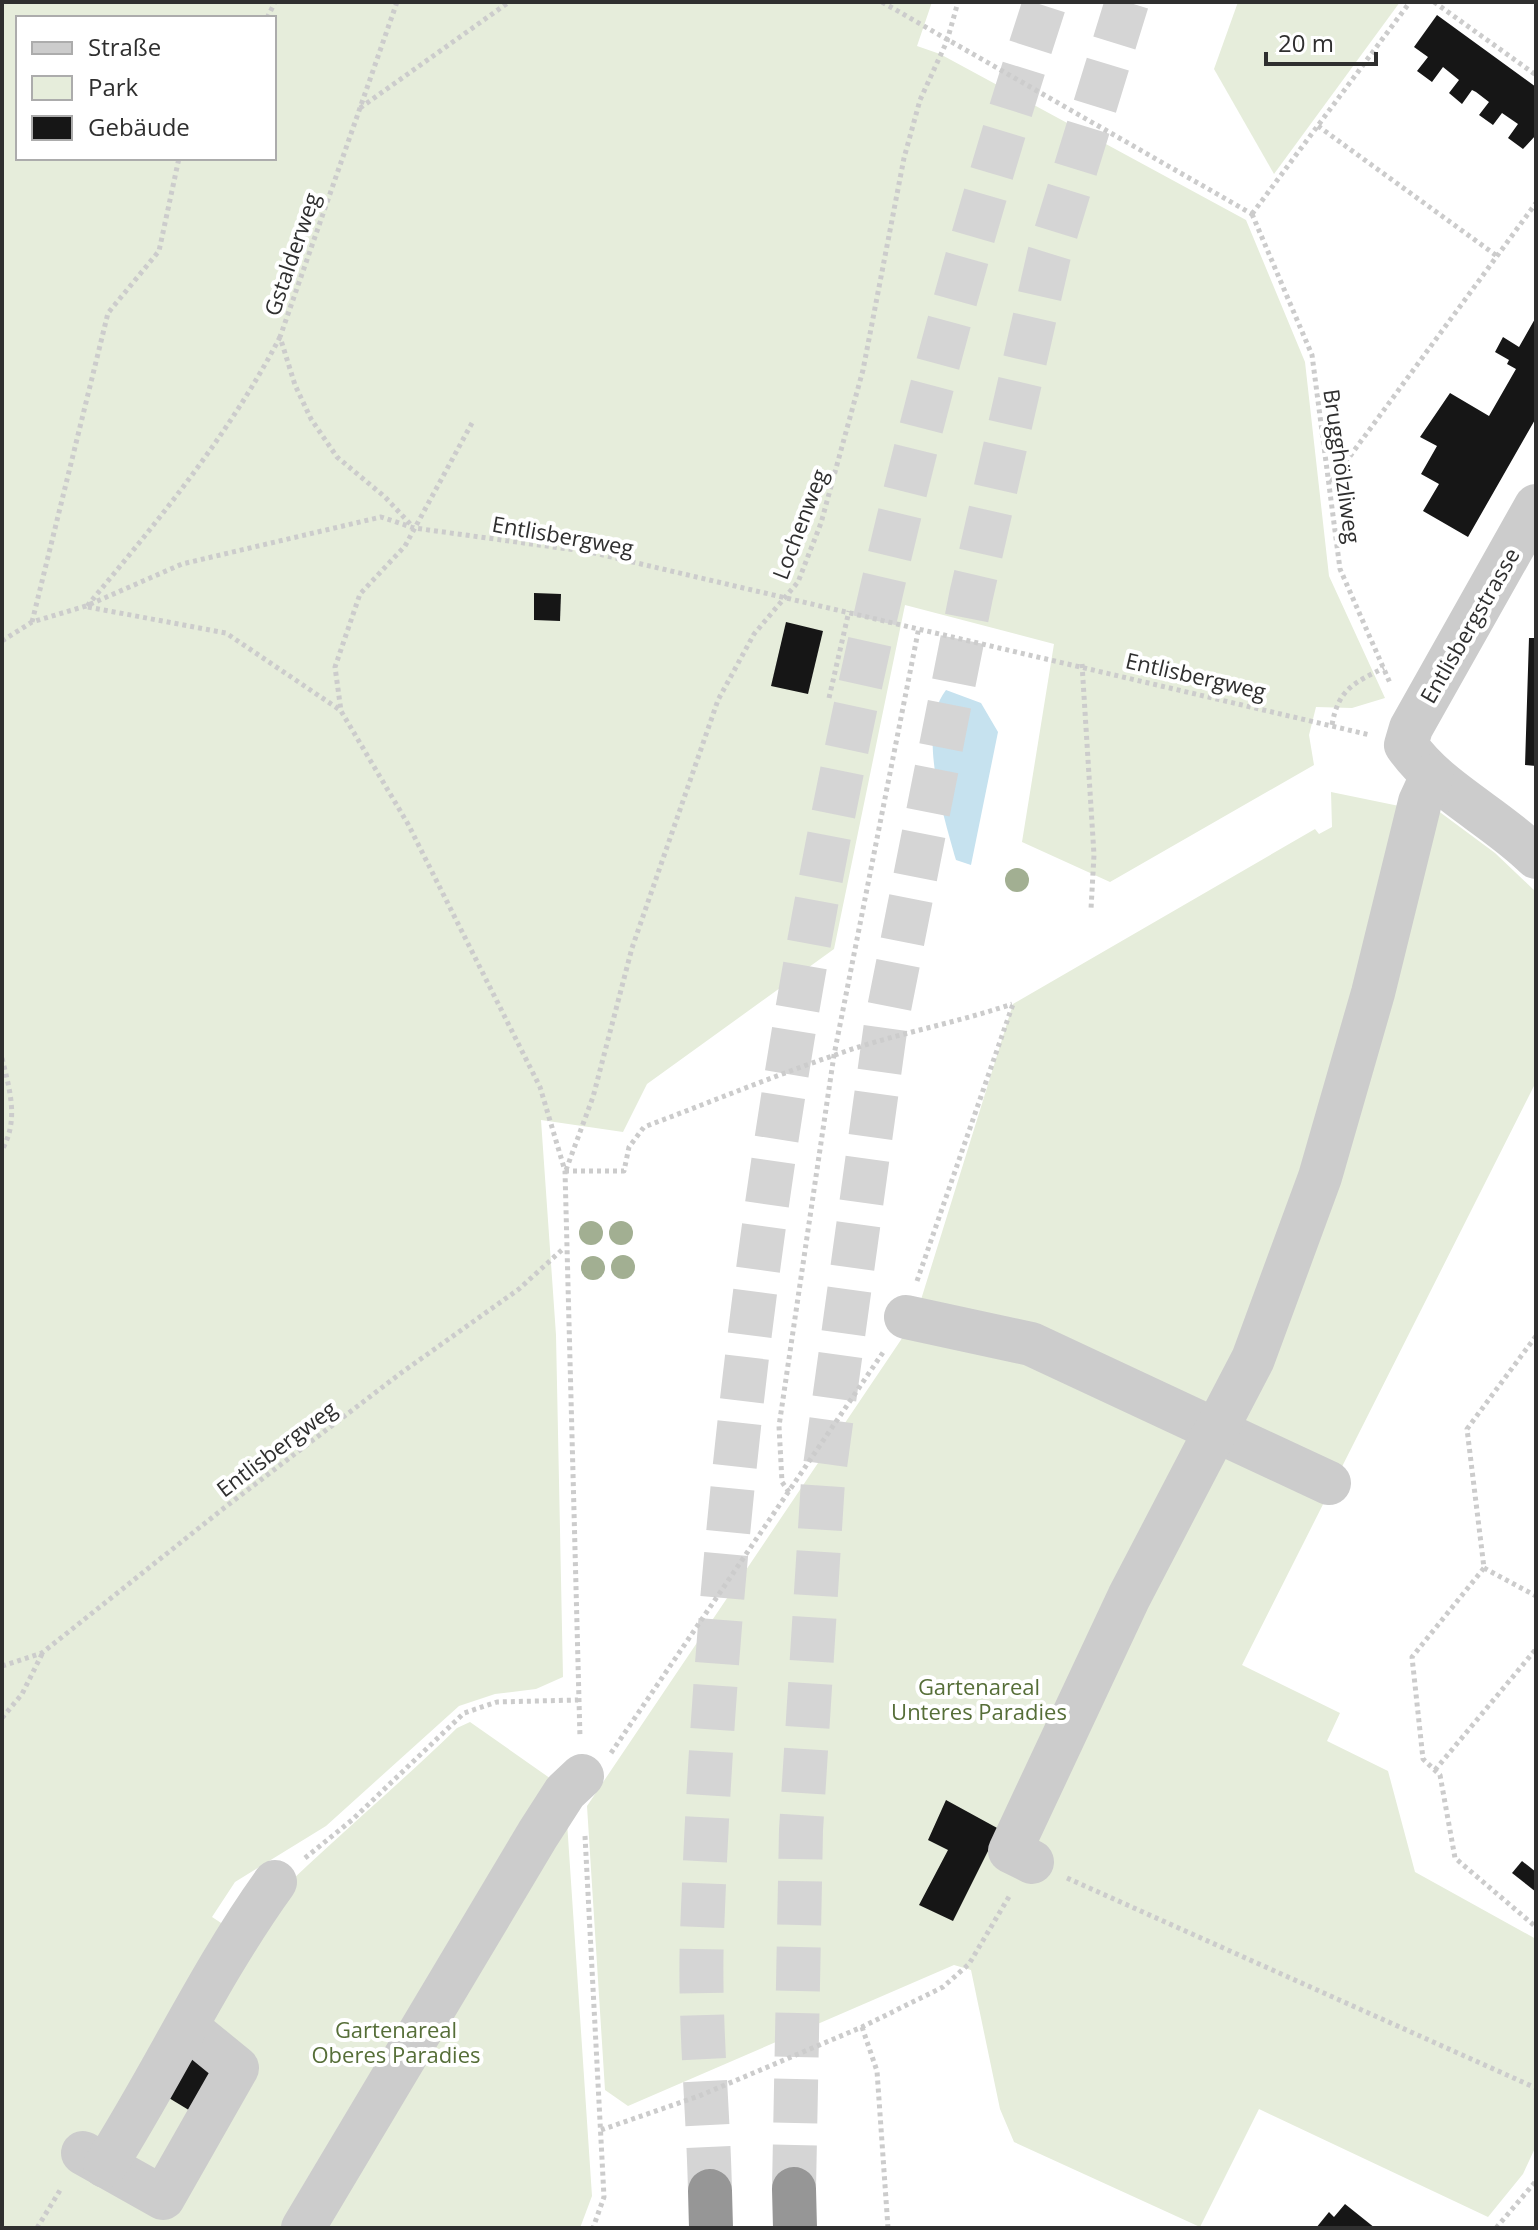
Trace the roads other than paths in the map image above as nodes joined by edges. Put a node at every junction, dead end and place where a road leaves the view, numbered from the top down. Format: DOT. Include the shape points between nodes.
graph roads {
  1 [pos="1536,506"];
  2 [pos="1420,743"];
  3 [pos="1536,857"];
  4 [pos="906,1317"];
  5 [pos="1217,1428"];
  6 [pos="1329,1483"];
  7 [pos="582,1776"];
  8 [pos="1032,1862"];
  9 [pos="275,1882"];
  10 [pos="188,2028"];
  11 [pos="303,2228"];
  1 -- 2 [label="street, Entlisbergstrasse"];
  2 -- 3 [label="street"];
  2 -- 5 [label="street, Entlisbergstrasse" via="1420,802 1320,1177 1253,1359"];
  4 -- 5 [label="street" via="1031,1344"];
  5 -- 6 [label="street"];
  5 -- 8 [label="street, Entlisbergstrasse" via="1129,1597 1010,1851"];
  7 -- 11 [label="street" via="538,1834"];
  9 -- 10 [label="street" via="238,1934"];
  10 -- 10 [label="street" via="94,2160 163,2198 237,2068"];
}
